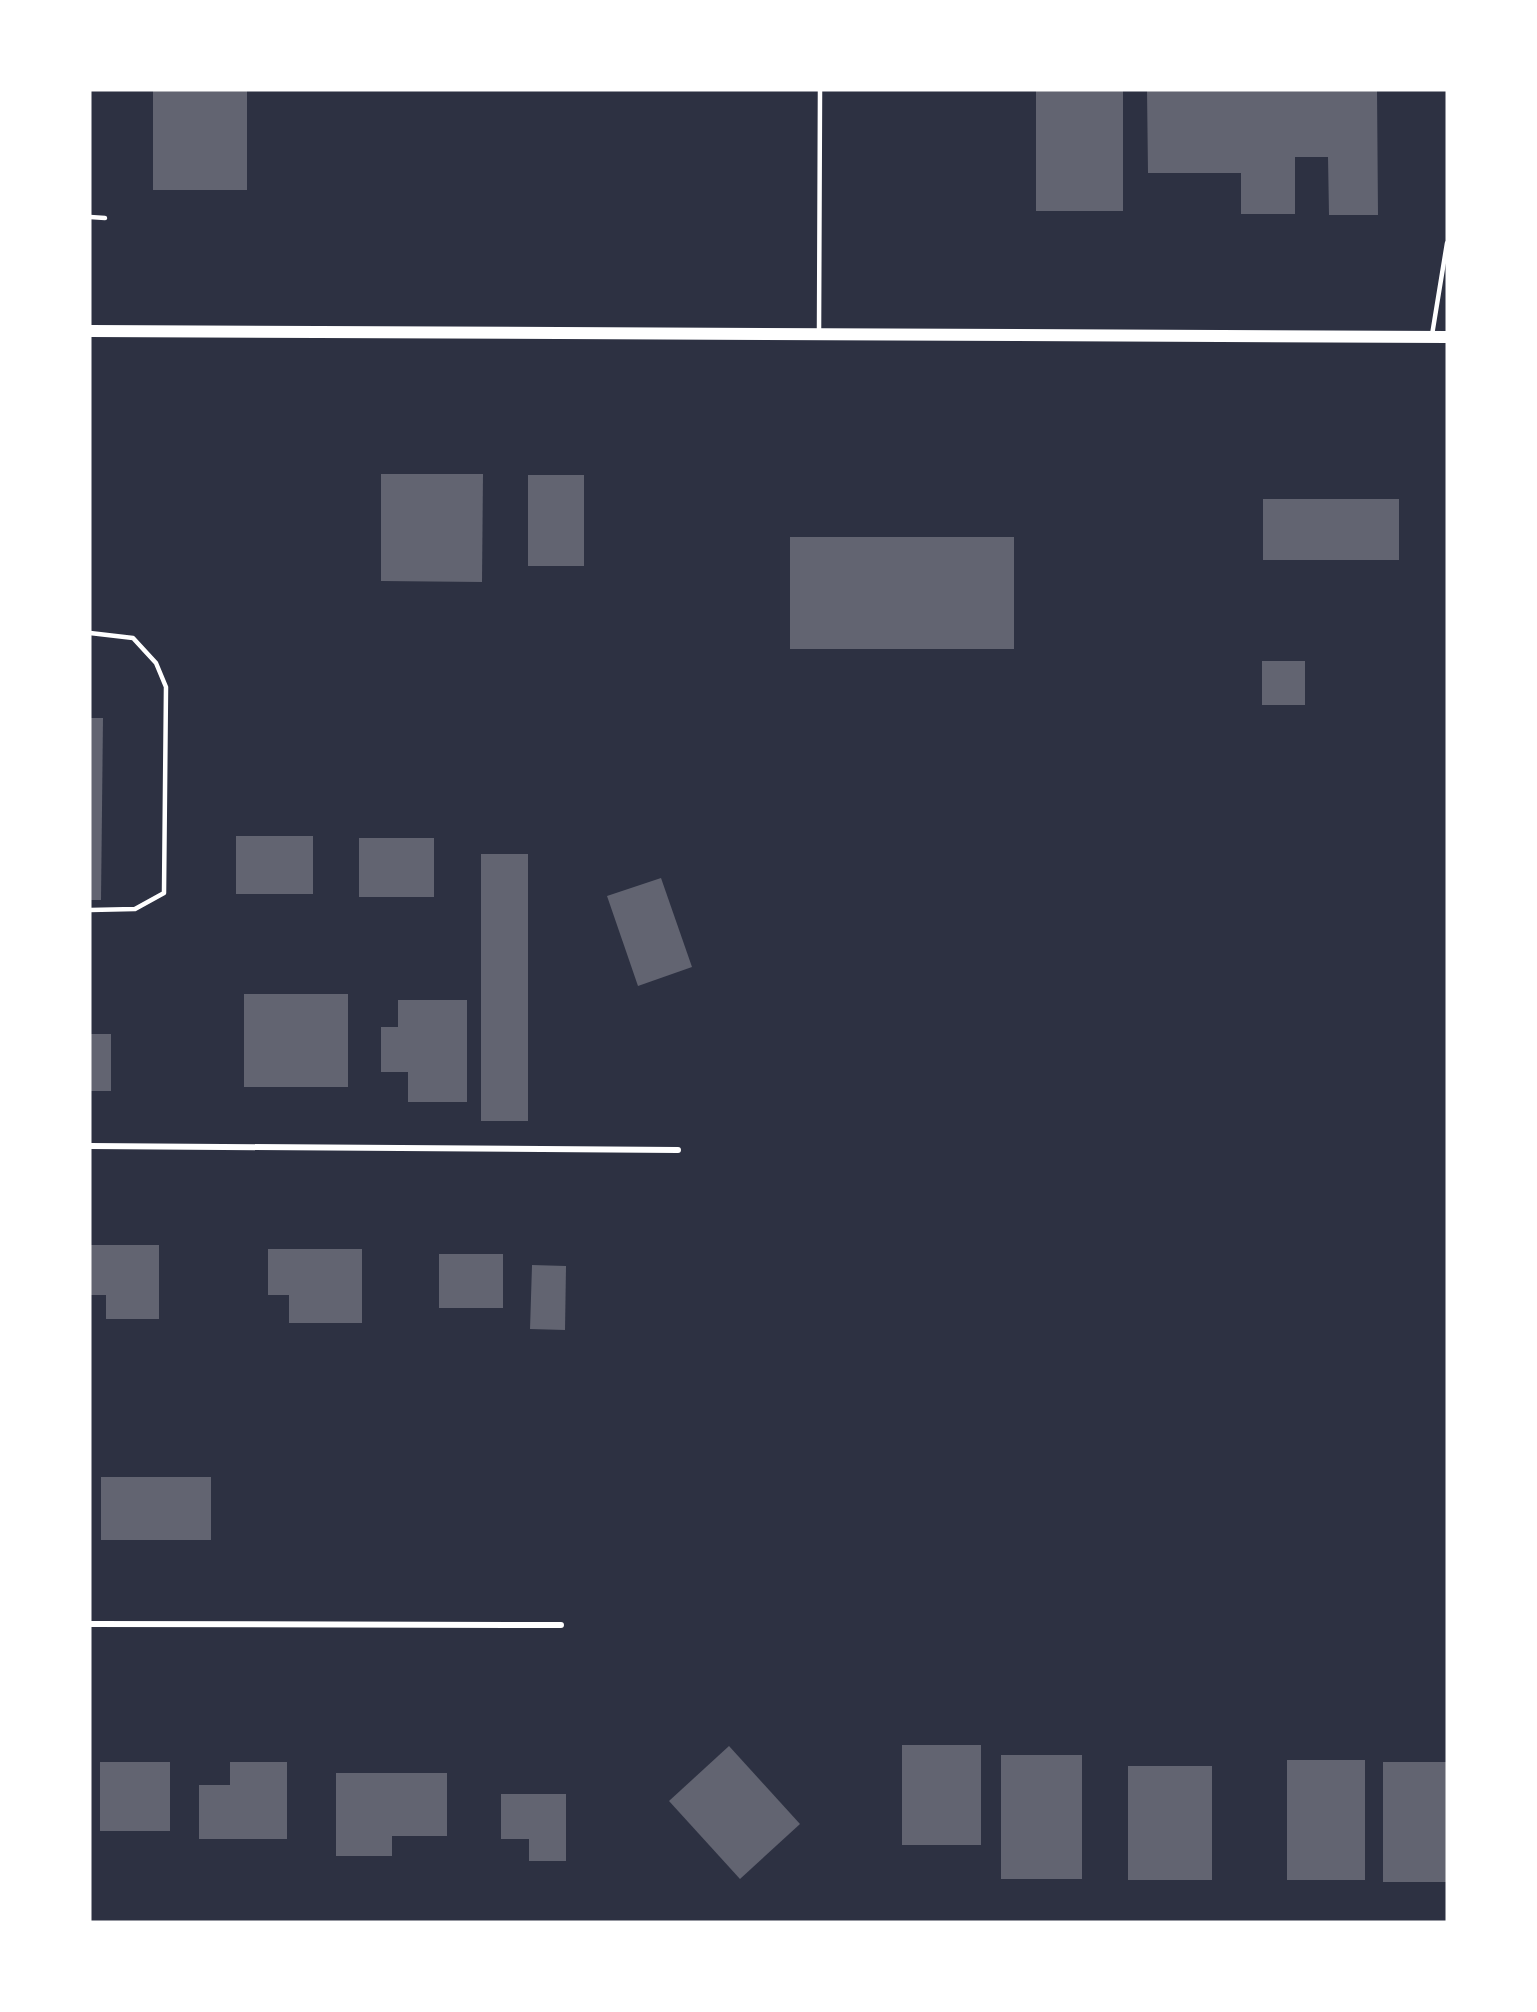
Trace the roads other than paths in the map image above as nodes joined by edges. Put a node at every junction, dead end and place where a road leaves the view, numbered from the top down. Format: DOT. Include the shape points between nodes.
graph roads {
  1 [pos="820,90"];
  2 [pos="90,217"];
  3 [pos="105,218"];
  4 [pos="1447,243"];
  5 [pos="90,331"];
  6 [pos="819,334"];
  7 [pos="1432,337"];
  8 [pos="1447,337"];
  9 [pos="90,633"];
  10 [pos="90,909"];
  11 [pos="90,1146"];
  12 [pos="678,1150"];
  13 [pos="90,1624"];
  14 [pos="561,1625"];
  1 -- 6 [label="lane"];
  2 -- 3 [label="lane"];
  4 -- 7 [label="lane"];
  5 -- 6 [label="main road"];
  6 -- 7 [label="main road"];
  7 -- 8 [label="main road"];
  9 -- 10 [label="lane" via="133,638 156,663 166,687 164,893 135,909"];
  11 -- 12 [label="street"];
  13 -- 14 [label="street"];
}
